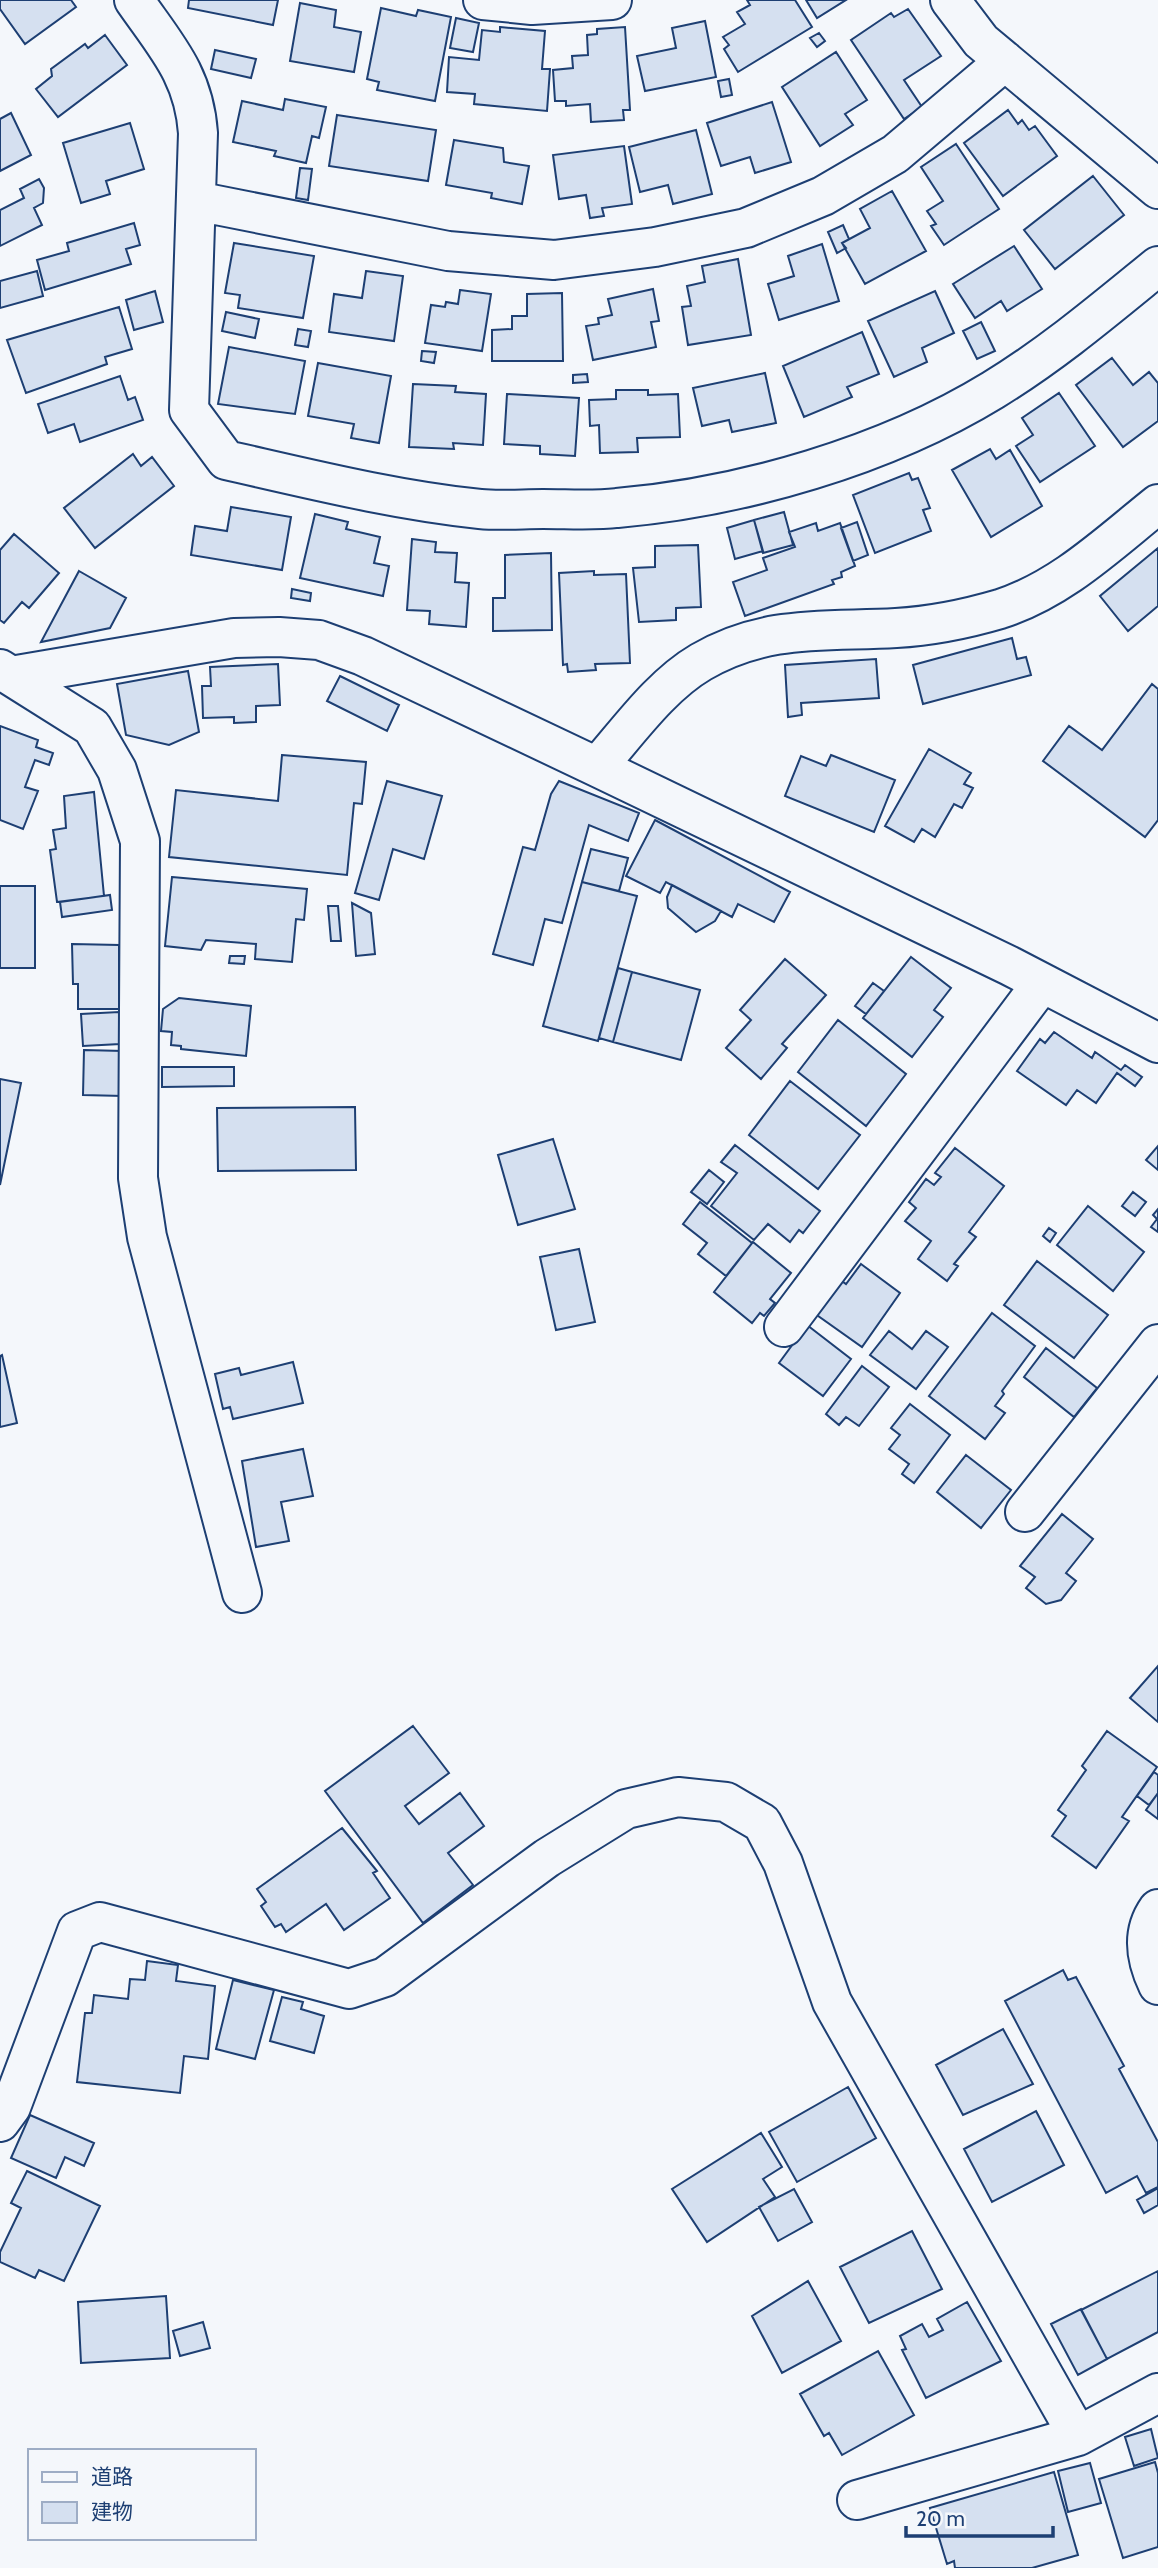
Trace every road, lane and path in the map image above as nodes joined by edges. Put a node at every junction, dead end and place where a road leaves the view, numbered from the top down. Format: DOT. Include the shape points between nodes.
graph roads {
  1 [pos="134,0"];
  2 [pos="482,0"];
  3 [pos="612,0"];
  4 [pos="950,0"];
  5 [pos="1004,61"];
  6 [pos="1158,190"];
  7 [pos="196,201"];
  8 [pos="1158,266"];
  9 [pos="1158,504"];
  10 [pos="6,673"];
  11 [pos="597,767"];
  12 [pos="1042,983"];
  13 [pos="1158,1042"];
  14 [pos="784,1327"];
  15 [pos="1158,1344"];
  16 [pos="1025,1511"];
  17 [pos="242,1593"];
  18 [pos="1158,1909"];
  19 [pos="1158,1985"];
  20 [pos="0,2122"];
  21 [pos="1158,2393"];
  22 [pos="1077,2436"];
  23 [pos="857,2500"];
  1 -- 7 [label="street" via="186,76 196,103"];
  2 -- 3 [label="street" via="532,5"];
  4 -- 5 [label="street" via="981,41"];
  5 -- 6 [label="street"];
  5 -- 7 [label="street" via="895,154 823,196 746,228 655,247 555,260 448,251"];
  7 -- 8 [label="street" via="189,410 226,460 352,489 482,509 616,509 768,482 846,457 991,391 1056,349"];
  9 -- 11 [label="street" via="1050,589 1003,608 950,623 790,631 743,642 700,662 661,695"];
  10 -- 11 [label="street" via="234,638 319,640 363,656"];
  10 -- 17 [label="street" via="92,727 117,771 139,841 138,1178 147,1237"];
  11 -- 12 [label="street"];
  12 -- 13 [label="street"];
  12 -- 14 [label="street"];
  15 -- 16 [label="street"];
  18 -- 19 [label="street" via="1149,1922 1147,1961"];
  20 -- 22 [label="street" via="11,2107 77,1931 100,1922 349,1989 385,1977 547,1858 626,1809 678,1797 726,1802 762,1824 783,1863 832,2002"];
  21 -- 22 [label="street"];
  22 -- 23 [label="street"];
}
